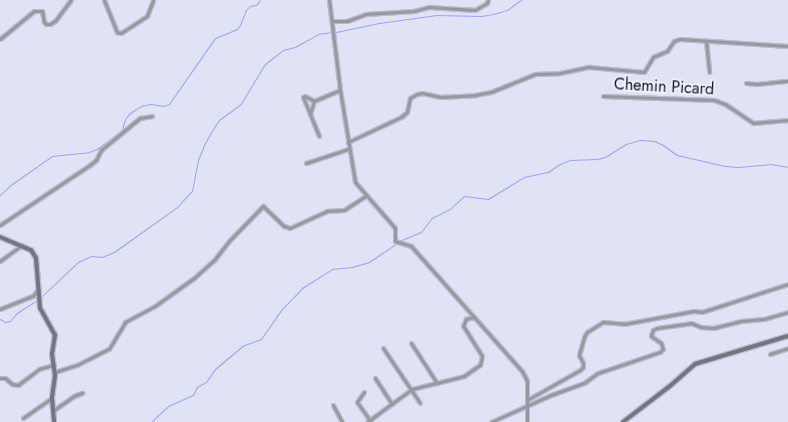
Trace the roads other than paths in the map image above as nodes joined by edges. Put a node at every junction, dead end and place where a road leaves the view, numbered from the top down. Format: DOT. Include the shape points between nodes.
graph roads {
  1 [pos="71,0"];
  2 [pos="104,0"];
  3 [pos="153,0"];
  4 [pos="329,0"];
  5 [pos="488,0"];
  6 [pos="332,21"];
  7 [pos="0,39"];
  8 [pos="706,41"];
  9 [pos="788,46"];
  10 [pos="710,72"];
  11 [pos="788,81"];
  12 [pos="746,83"];
  13 [pos="340,90"];
  14 [pos="603,96"];
  15 [pos="314,101"];
  16 [pos="310,114"];
  17 [pos="152,116"];
  18 [pos="788,120"];
  19 [pos="319,136"];
  20 [pos="348,142"];
  21 [pos="348,149"];
  22 [pos="306,163"];
  23 [pos="367,195"];
  24 [pos="0,225"];
  25 [pos="0,237"];
  26 [pos="22,245"];
  27 [pos="0,261"];
  28 [pos="788,284"];
  29 [pos="38,291"];
  30 [pos="0,309"];
  31 [pos="788,312"];
  32 [pos="474,317"];
  33 [pos="657,319"];
  34 [pos="659,327"];
  35 [pos="788,336"];
  36 [pos="411,343"];
  37 [pos="383,348"];
  38 [pos="788,348"];
  39 [pos="770,354"];
  40 [pos="53,365"];
  41 [pos="55,372"];
  42 [pos="0,378"];
  43 [pos="374,378"];
  44 [pos="437,383"];
  45 [pos="412,388"];
  46 [pos="364,392"];
  47 [pos="82,393"];
  48 [pos="52,398"];
  49 [pos="527,400"];
  50 [pos="420,403"];
  51 [pos="392,404"];
  52 [pos="333,405"];
  53 [pos="527,405"];
  54 [pos="54,410"];
  55 [pos="23,418"];
  56 [pos="369,421"];
  57 [pos="54,422"];
  58 [pos="342,422"];
  59 [pos="491,422"];
  60 [pos="527,422"];
  61 [pos="623,422"];
  1 -- 7 [label="street" via="50,24 44,22 42,11 34,12"];
  2 -- 3 [label="street" via="117,32 121,33 147,16"];
  4 -- 6 [label="street"];
  5 -- 6 [label="street" via="475,10 429,7 414,11 366,14 347,21"];
  6 -- 13 [label="street"];
  8 -- 9 [label="street"];
  8 -- 10 [label="street"];
  8 -- 20 [label="street" via="677,40 667,51 652,57 646,70 640,73 589,67 560,73 534,74 490,92 475,95 441,97 416,94 410,98 406,112 401,117"];
  11 -- 12 [label="street"];
  13 -- 15 [label="street"];
  13 -- 20 [label="street"];
  14 -- 18 [label="street, Chemin Picard" via="714,100 725,104 753,123"];
  15 -- 16 [label="street"];
  15 -- 16 [label="street" via="303,97"];
  16 -- 19 [label="street"];
  17 -- 24 [label="street" via="140,118 101,150 90,165"];
  20 -- 21 [label="street"];
  21 -- 22 [label="street"];
  21 -- 23 [label="street" via="355,182"];
  23 -- 32 [label="street" via="395,228 395,241 411,246"];
  23 -- 41 [label="street" via="344,210 327,211 290,228 284,226 263,206 215,259 194,278 155,306 125,322 109,349 77,365"];
  25 -- 26 [label="main road"];
  26 -- 27 [label="street"];
  26 -- 29 [label="main road" via="35,254 39,277"];
  28 -- 33 [label="street" via="702,312 694,311"];
  29 -- 30 [label="street" via="33,296"];
  29 -- 40 [label="main road" via="41,312 54,332"];
  31 -- 34 [label="street" via="713,328 691,323"];
  32 -- 44 [label="street" via="466,319 464,326 482,356 480,365 464,376"];
  32 -- 49 [label="street" via="525,376"];
  33 -- 34 [label="street"];
  33 -- 49 [label="street" via="624,324 603,322 597,325 584,337 579,355 584,367"];
  34 -- 53 [label="street" via="653,330 651,336 661,343 663,349 660,352 598,373 584,383"];
  35 -- 61 [label="main road" via="694,364"];
  36 -- 44 [label="street"];
  37 -- 45 [label="street"];
  38 -- 39 [label="street"];
  40 -- 41 [label="main road"];
  40 -- 42 [label="street" via="39,369 18,385"];
  41 -- 48 [label="main road"];
  43 -- 51 [label="street"];
  44 -- 45 [label="street"];
  45 -- 50 [label="street"];
  45 -- 51 [label="street"];
  46 -- 56 [label="street" via="357,402"];
  47 -- 54 [label="street"];
  48 -- 54 [label="main road"];
  48 -- 55 [label="street"];
  49 -- 53 [label="street"];
  51 -- 56 [label="street"];
  52 -- 58 [label="street"];
  53 -- 59 [label="street"];
  53 -- 60 [label="street"];
  54 -- 57 [label="main road"];
}
